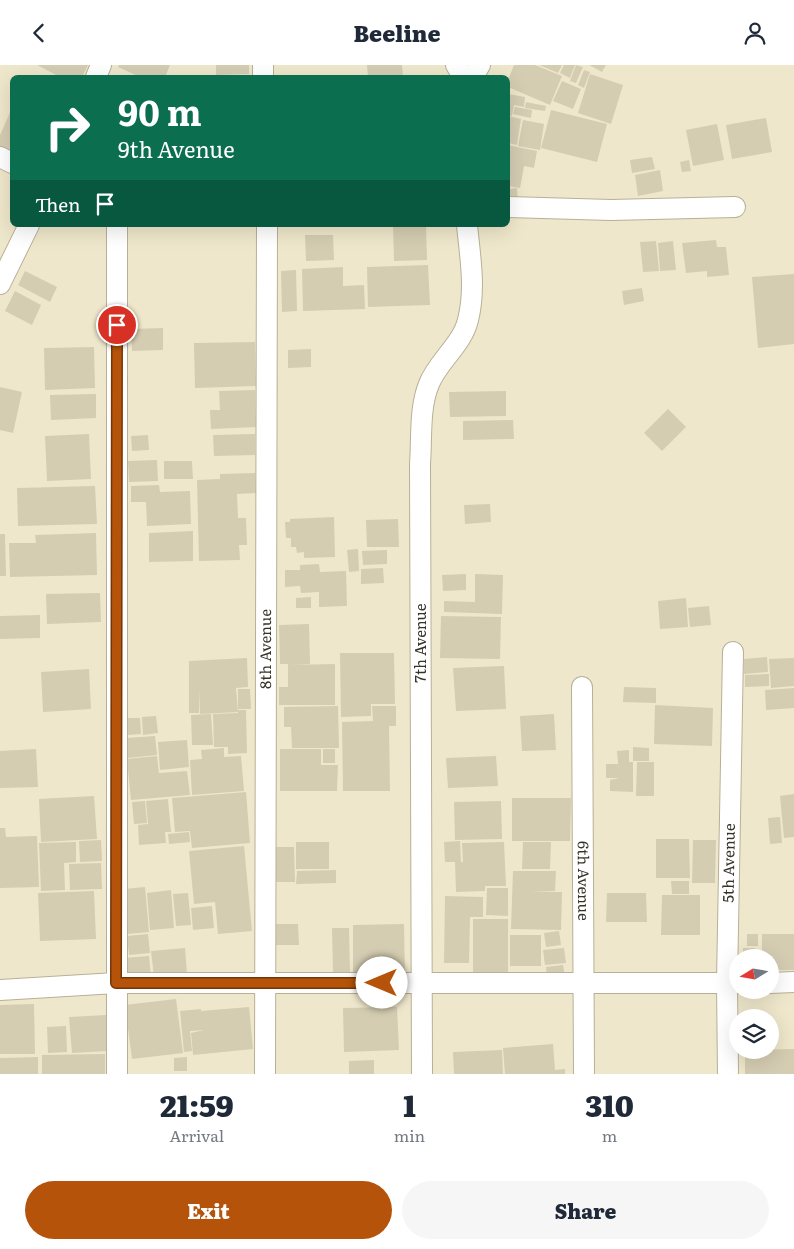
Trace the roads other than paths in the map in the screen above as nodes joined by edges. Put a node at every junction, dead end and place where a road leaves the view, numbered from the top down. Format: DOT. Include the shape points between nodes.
graph roads {
  1 [pos="510,207"];
  2 [pos="735,207"];
  3 [pos="28,227"];
  4 [pos="117,227"];
  5 [pos="267,227"];
  6 [pos="467,227"];
  7 [pos="0,284"];
  8 [pos="733,651"];
  9 [pos="582,687"];
  10 [pos="732,949"];
  11 [pos="794,982"];
  12 [pos="116,983"];
  13 [pos="264,983"];
  14 [pos="729,983"];
  15 [pos="779,983"];
  16 [pos="421,984"];
  17 [pos="584,984"];
  18 [pos="0,991"];
  19 [pos="731,999"];
  20 [pos="117,1074"];
  21 [pos="265,1074"];
  22 [pos="422,1074"];
  23 [pos="584,1074"];
  24 [pos="728,1074"];
  1 -- 2 [label="street" via="611,210"];
  3 -- 7 [label="street"];
  4 -- 12 [label="street"];
  5 -- 13 [label="street, 8th Avenue"];
  6 -- 16 [label="street, 7th Avenue" via="473,295 468,322 457,344 429,383 423,414 420,464"];
  8 -- 10 [label="street, 5th Avenue"];
  9 -- 17 [label="street, 6th Avenue"];
  11 -- 15 [label="street"];
  12 -- 13 [label="street"];
  12 -- 18 [label="street"];
  12 -- 20 [label="street"];
  13 -- 16 [label="street"];
  13 -- 21 [label="street, 8th Avenue"];
  14 -- 17 [label="street"];
  16 -- 17 [label="street"];
  16 -- 22 [label="street, 7th Avenue"];
  17 -- 23 [label="street, 6th Avenue"];
  19 -- 24 [label="street, 5th Avenue"];
}
